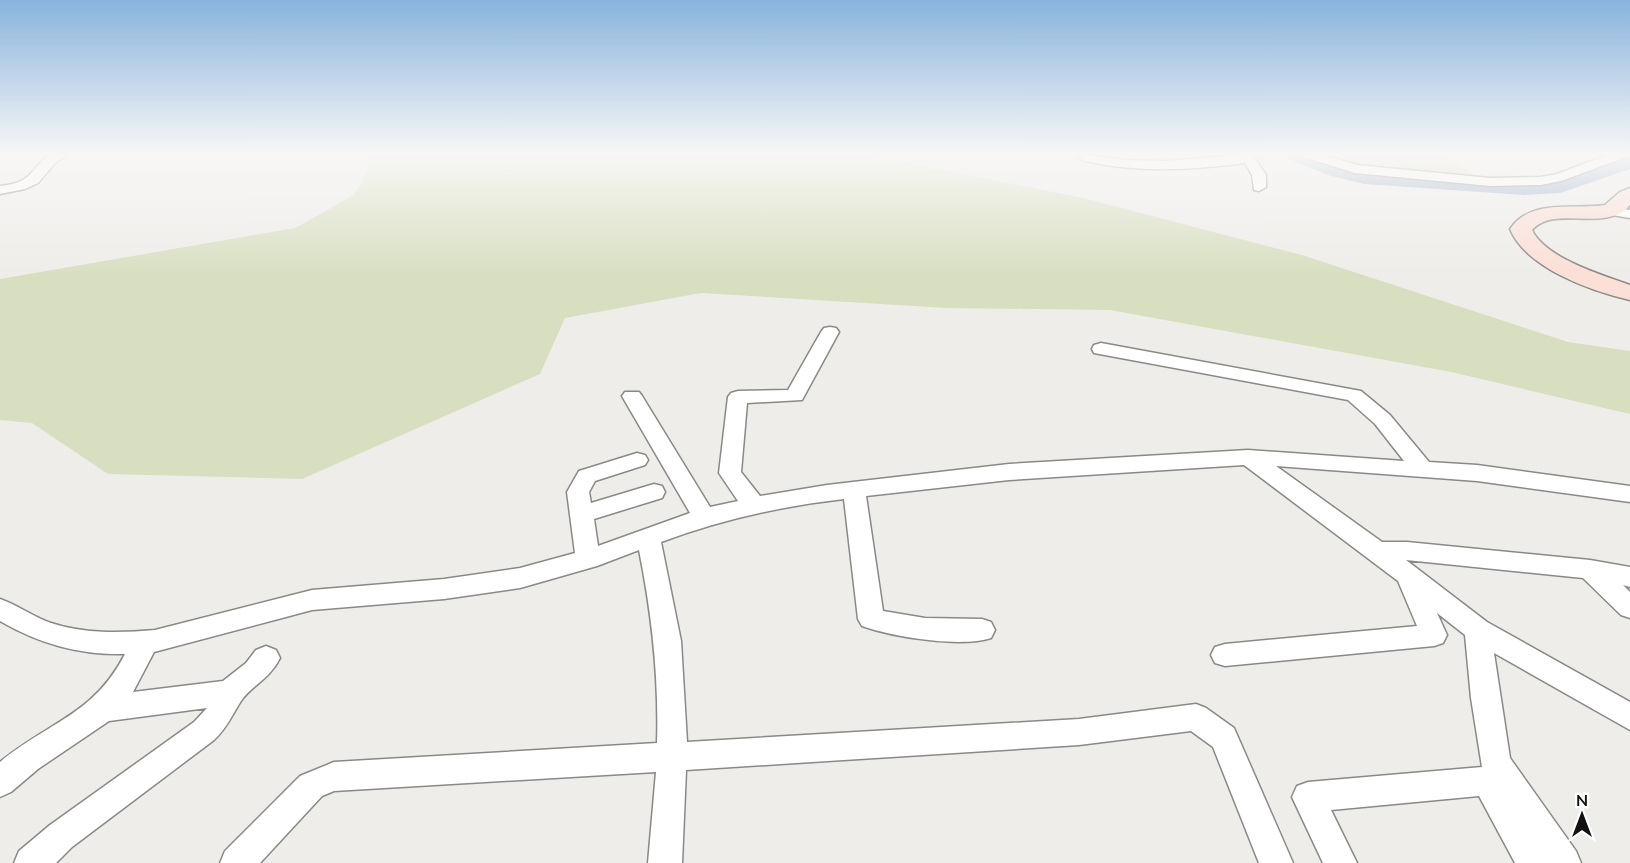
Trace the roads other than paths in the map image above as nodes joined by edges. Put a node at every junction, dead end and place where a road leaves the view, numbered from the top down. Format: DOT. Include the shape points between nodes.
graph roads {
  1 [pos="1630,194"];
  2 [pos="1621,213"];
  3 [pos="1630,293"];
  4 [pos="830,332"];
  5 [pos="1101,349"];
  6 [pos="632,396"];
  7 [pos="1248,457"];
  8 [pos="637,460"];
  9 [pos="1422,468"];
  10 [pos="854,490"];
  11 [pos="654,492"];
  12 [pos="1630,494"];
  13 [pos="754,505"];
  14 [pos="581,514"];
  15 [pos="704,517"];
  16 [pos="648,536"];
  17 [pos="1377,551"];
  18 [pos="588,559"];
  19 [pos="1590,569"];
  20 [pos="1407,575"];
  21 [pos="1630,577"];
  22 [pos="1630,608"];
  23 [pos="0,609"];
  24 [pos="982,630"];
  25 [pos="1478,630"];
  26 [pos="145,642"];
  27 [pos="1225,655"];
  28 [pos="266,658"];
  29 [pos="228,693"];
  30 [pos="101,709"];
  31 [pos="1630,717"];
  32 [pos="671,756"];
  33 [pos="1497,780"];
  34 [pos="0,782"];
  35 [pos="31,863"];
  36 [pos="237,863"];
  37 [pos="665,863"];
  38 [pos="1276,863"];
  39 [pos="1340,863"];
  40 [pos="1533,863"];
  41 [pos="1564,863"];
  1 -- 2 [label="street"];
  2 -- 3 [label="street" via="1534,217 1523,225 1521,233 1528,244 1552,260"];
  4 -- 13 [label="street" via="795,396 738,397 730,473"];
  5 -- 9 [label="street" via="1354,394 1365,401"];
  6 -- 15 [label="street"];
  7 -- 9 [label="street"];
  7 -- 10 [label="street" via="1051,468"];
  7 -- 17 [label="street"];
  8 -- 14 [label="street" via="587,476 578,492"];
  9 -- 12 [label="street"];
  10 -- 13 [label="street"];
  10 -- 24 [label="street" via="871,619 925,629"];
  11 -- 14 [label="street"];
  13 -- 15 [label="street"];
  14 -- 18 [label="street"];
  15 -- 16 [label="street"];
  16 -- 18 [label="street"];
  16 -- 32 [label="street" via="667,636"];
  17 -- 19 [label="street"];
  17 -- 20 [label="street"];
  18 -- 26 [label="street" via="486,584 312,600"];
  19 -- 21 [label="street"];
  19 -- 22 [label="street"];
  20 -- 25 [label="street"];
  20 -- 27 [label="street" via="1434,635"];
  23 -- 26 [label="street" via="49,634 92,643"];
  25 -- 31 [label="street"];
  25 -- 33 [label="street"];
  26 -- 30 [label="street" via="115,696"];
  28 -- 29 [label="street"];
  29 -- 30 [label="street"];
  29 -- 35 [label="street" via="216,720 204,731 61,836"];
  30 -- 34 [label="street"];
  32 -- 36 [label="street" via="334,777 311,786"];
  32 -- 37 [label="street"];
  32 -- 38 [label="street" via="1079,732 1196,717 1224,738"];
  33 -- 39 [label="street" via="1308,797"];
  33 -- 40 [label="street"];
  33 -- 41 [label="street"];
}
